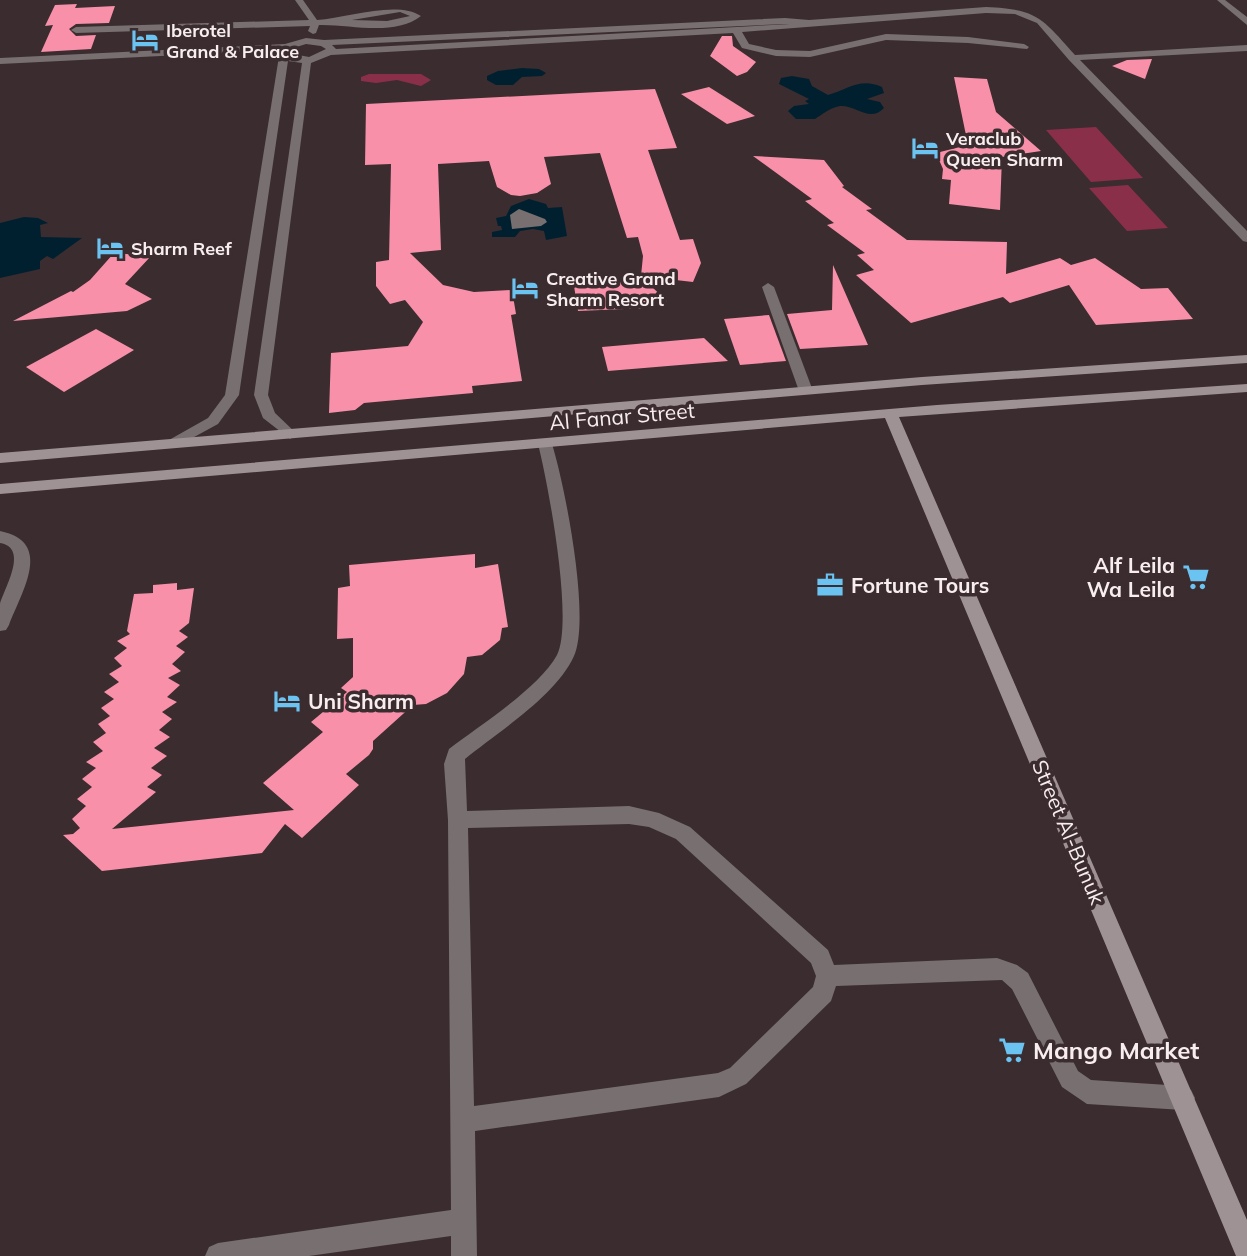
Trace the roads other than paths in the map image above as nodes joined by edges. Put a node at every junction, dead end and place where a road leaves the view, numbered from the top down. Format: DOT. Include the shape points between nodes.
graph roads {
  1 [pos="299,0"];
  2 [pos="947,0"];
  3 [pos="1221,1"];
  4 [pos="957,12"];
  5 [pos="335,22"];
  6 [pos="1247,22"];
  7 [pos="314,23"];
  8 [pos="809,23"];
  9 [pos="76,30"];
  10 [pos="736,30"];
  11 [pos="311,41"];
  12 [pos="327,47"];
  13 [pos="1024,47"];
  14 [pos="1247,48"];
  15 [pos="284,52"];
  16 [pos="1072,58"];
  17 [pos="307,60"];
  18 [pos="0,61"];
  19 [pos="0,69"];
  20 [pos="1247,238"];
  21 [pos="768,287"];
  22 [pos="1247,359"];
  23 [pos="1247,388"];
  24 [pos="806,391"];
  25 [pos="890,413"];
  26 [pos="290,434"];
  27 [pos="174,443"];
  28 [pos="545,444"];
  29 [pos="0,458"];
  30 [pos="0,489"];
  31 [pos="0,537"];
  32 [pos="0,625"];
  33 [pos="458,820"];
  34 [pos="827,975"];
  35 [pos="1182,1098"];
  36 [pos="463,1120"];
  37 [pos="464,1221"];
  38 [pos="1247,1251"];
  39 [pos="218,1256"];
  40 [pos="464,1256"];
  1 -- 7 [label="street"];
  2 -- 4 [label="street"];
  3 -- 6 [label="street"];
  4 -- 8 [label="street"];
  4 -- 16 [label="street" via="1008,10 1029,15 1040,21"];
  5 -- 5 [label="street" via="402,22 416,16 410,10 391,9"];
  5 -- 7 [label="street"];
  7 -- 9 [label="street"];
  7 -- 11 [label="street"];
  8 -- 10 [label="street"];
  8 -- 12 [label="street" via="538,28"];
  10 -- 12 [label="street"];
  10 -- 13 [label="street" via="746,46 776,53 810,54 886,37"];
  11 -- 12 [label="street"];
  11 -- 15 [label="street"];
  12 -- 17 [label="street"];
  14 -- 16 [label="street"];
  15 -- 17 [label="street"];
  15 -- 18 [label="street"];
  15 -- 19 [label="street"];
  15 -- 27 [label="street" via="232,395 212,421"];
  16 -- 20 [label="street"];
  17 -- 26 [label="street" via="261,396 268,415"];
  21 -- 24 [label="street"];
  22 -- 24 [label="main road, Al Fanar Street"];
  23 -- 25 [label="main road, Al Fanar Street"];
  24 -- 26 [label="main road, Al Fanar Street"];
  25 -- 28 [label="main road, Al Fanar Street"];
  25 -- 35 [label="main road, Street Al-Bunuk"];
  26 -- 27 [label="main road, Al Fanar Street"];
  27 -- 29 [label="main road, Al Fanar Street"];
  28 -- 30 [label="main road, Al Fanar Street"];
  28 -- 33 [label="street" via="561,518 570,645 537,689 456,755"];
  31 -- 32 [label="street" via="16,540 24,557"];
  33 -- 34 [label="street" via="629,814 652,818 684,833 820,957"];
  33 -- 36 [label="street"];
  34 -- 35 [label="street" via="997,968 1009,972 1020,981 1070,1079 1087,1092"];
  34 -- 36 [label="street" via="823,993 738,1076 719,1085"];
  35 -- 38 [label="main road, Street Al-Bunuk"];
  36 -- 37 [label="street"];
  37 -- 39 [label="street"];
  37 -- 40 [label="street"];
}
